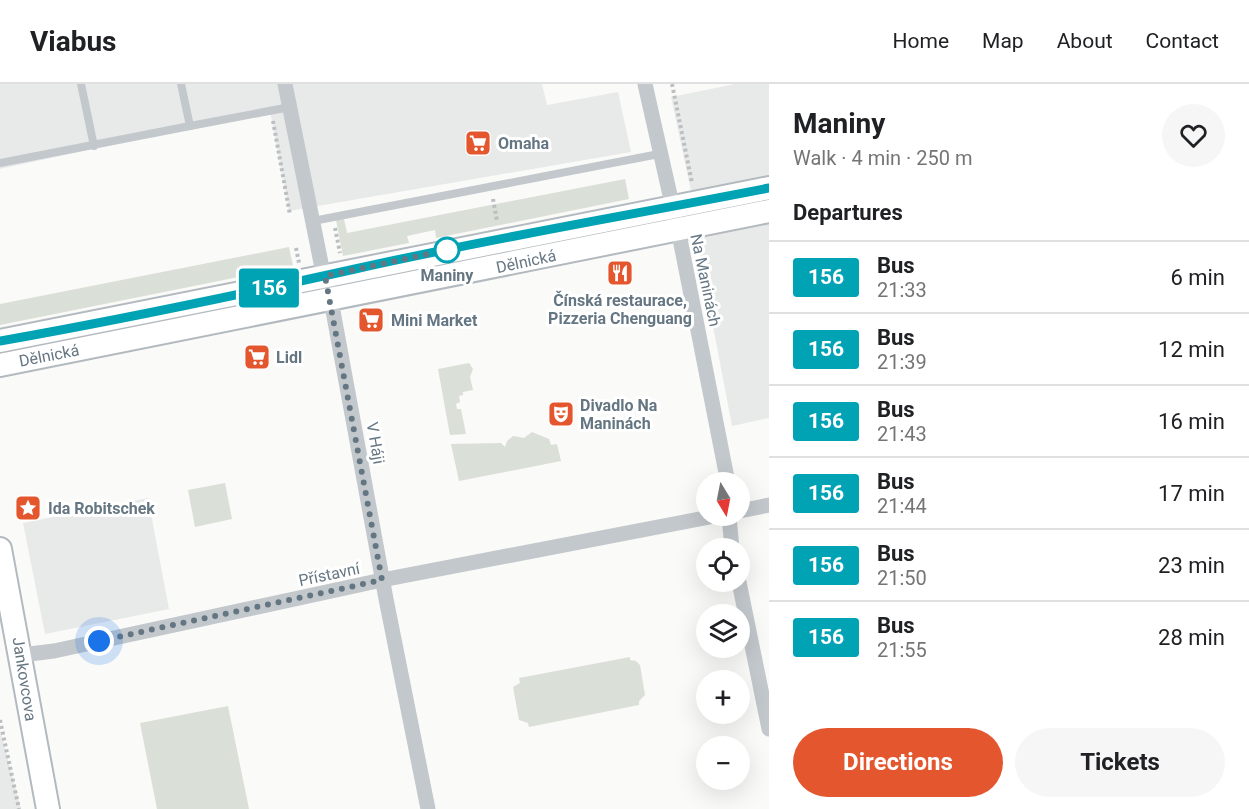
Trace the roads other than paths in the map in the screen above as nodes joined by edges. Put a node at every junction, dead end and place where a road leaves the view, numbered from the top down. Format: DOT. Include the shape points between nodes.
graph roads {
  1 [pos="81,84"];
  2 [pos="181,84"];
  3 [pos="285,84"];
  4 [pos="645,84"];
  5 [pos="290,107"];
  6 [pos="190,126"];
  7 [pos="94,146"];
  8 [pos="659,154"];
  9 [pos="0,163"];
  10 [pos="769,188"];
  11 [pos="671,206"];
  12 [pos="769,211"];
  13 [pos="313,221"];
  14 [pos="677,229"];
  15 [pos="325,276"];
  16 [pos="331,300"];
  17 [pos="216,314"];
  18 [pos="0,341"];
  19 [pos="0,365"];
  20 [pos="726,472"];
  21 [pos="769,505"];
  22 [pos="750,509"];
  23 [pos="696,520"];
  24 [pos="0,549"];
  25 [pos="382,580"];
  26 [pos="741,592"];
  27 [pos="21,655"];
  28 [pos="769,729"];
  29 [pos="48,809"];
  30 [pos="428,809"];
  1 -- 7 [label="lane"];
  2 -- 6 [label="lane"];
  3 -- 5 [label="street, V Háji"];
  4 -- 8 [label="street, Na Maninách"];
  5 -- 6 [label="lane"];
  5 -- 13 [label="street, V Háji"];
  6 -- 7 [label="lane"];
  7 -- 9 [label="lane"];
  8 -- 11 [label="street, Na Maninách"];
  8 -- 13 [label="lane"];
  10 -- 11 [label="street, Dělnická"];
  11 -- 14 [label="street, Na Maninách"];
  11 -- 15 [label="street, Dělnická"];
  12 -- 14 [label="street, Dělnická"];
  13 -- 15 [label="street, V Háji"];
  14 -- 16 [label="street, Dělnická"];
  14 -- 20 [label="street, Na Maninách"];
  15 -- 16 [label="street, V Háji"];
  15 -- 17 [label="street, Dělnická"];
  16 -- 17 [label="street, Dělnická"];
  16 -- 25 [label="street, V Háji"];
  17 -- 18 [label="street, Dělnická"];
  17 -- 19 [label="street, Dělnická"];
  21 -- 22 [label="street"];
  23 -- 25 [label="street, Přístavní"];
  24 -- 27 [label="street, Jankovcova"];
  25 -- 27 [label="street, Přístavní"];
  25 -- 30 [label="street, V Háji"];
  26 -- 28 [label="street"];
  27 -- 29 [label="street, Jankovcova"];
}
